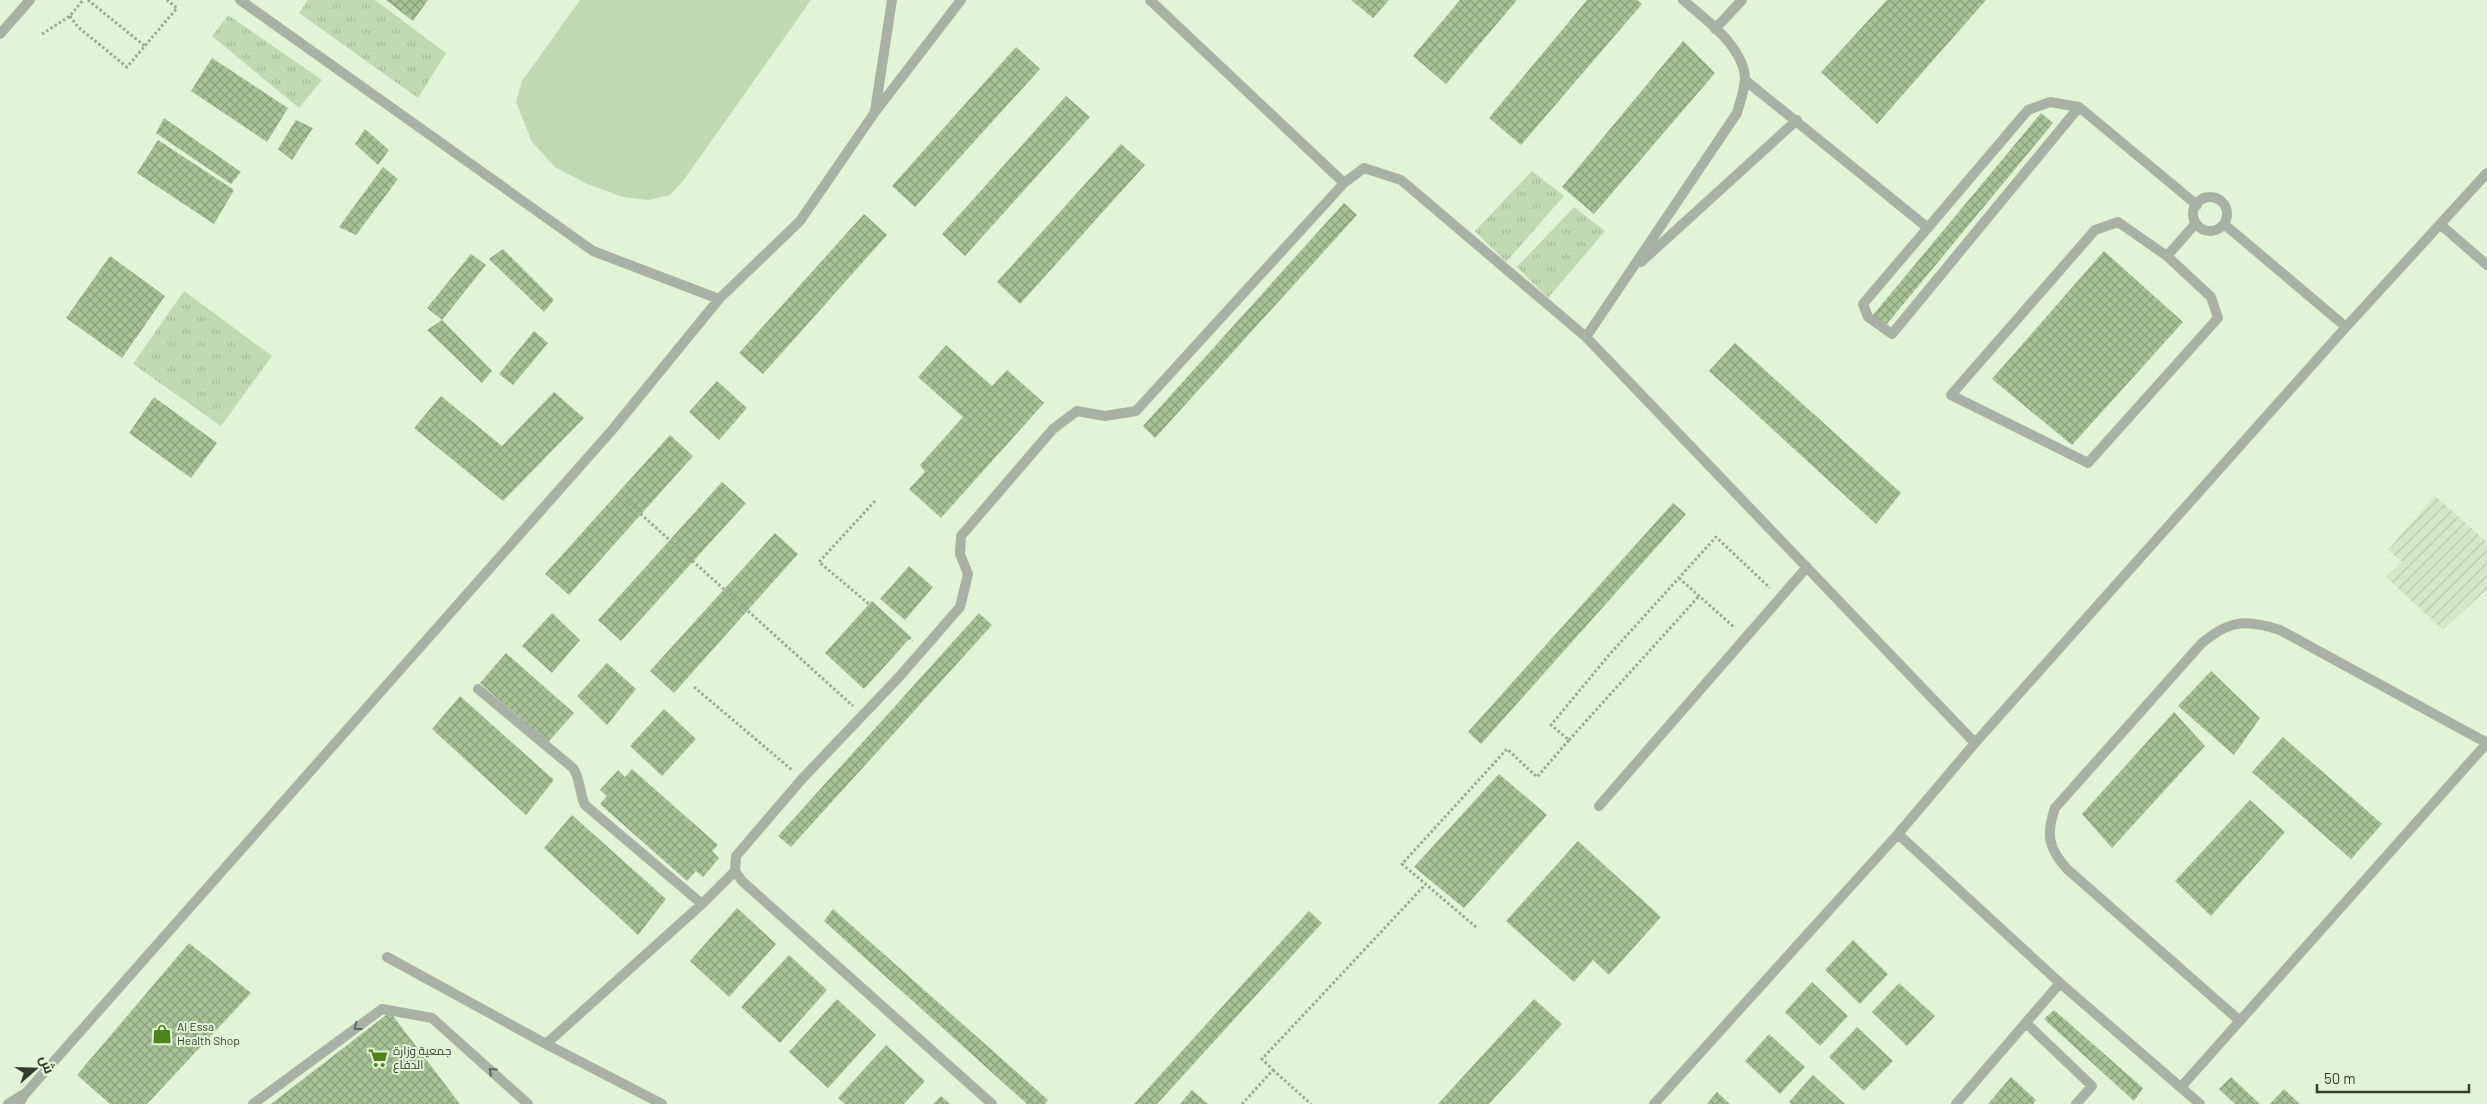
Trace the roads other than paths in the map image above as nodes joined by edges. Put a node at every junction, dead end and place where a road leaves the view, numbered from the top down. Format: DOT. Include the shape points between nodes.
graph roads {
  1 [pos="30,0"];
  2 [pos="240,0"];
  3 [pos="892,0"];
  4 [pos="961,0"];
  5 [pos="1150,0"];
  6 [pos="1684,0"];
  7 [pos="1742,0"];
  8 [pos="1715,29"];
  9 [pos="0,34"];
  10 [pos="1745,80"];
  11 [pos="2079,107"];
  12 [pos="875,112"];
  13 [pos="1797,120"];
  14 [pos="2487,173"];
  15 [pos="1344,183"];
  16 [pos="2197,205"];
  17 [pos="2196,223"];
  18 [pos="2224,224"];
  19 [pos="2441,225"];
  20 [pos="1928,228"];
  21 [pos="2167,256"];
  22 [pos="2487,265"];
  23 [pos="1629,273"];
  24 [pos="719,299"];
  25 [pos="2346,327"];
  26 [pos="1586,337"];
  27 [pos="1807,567"];
  28 [pos="478,689"];
  29 [pos="1975,743"];
  30 [pos="2487,743"];
  31 [pos="1599,806"];
  32 [pos="1898,834"];
  33 [pos="735,871"];
  34 [pos="702,904"];
  35 [pos="387,957"];
  36 [pos="2060,983"];
  37 [pos="2240,1021"];
  38 [pos="2026,1023"];
  39 [pos="546,1044"];
  40 [pos="2181,1087"];
  41 [pos="25,1094"];
  42 [pos="8,1104"];
  43 [pos="19,1104"];
  44 [pos="253,1104"];
  45 [pos="528,1104"];
  46 [pos="662,1104"];
  47 [pos="992,1104"];
  48 [pos="1654,1104"];
  49 [pos="1956,1104"];
  50 [pos="2076,1104"];
  51 [pos="2200,1104"];
  1 -- 9 [label="lane"];
  2 -- 24 [label="lane" via="593,251"];
  3 -- 12 [label="lane"];
  4 -- 12 [label="lane"];
  5 -- 15 [label="lane"];
  6 -- 8 [label="lane"];
  7 -- 8 [label="lane"];
  8 -- 10 [label="lane" via="1741,58"];
  10 -- 13 [label="lane"];
  10 -- 23 [label="lane" via="1737,113"];
  11 -- 16 [label="lane"];
  11 -- 20 [label="lane" via="2050,102 2028,110"];
  11 -- 20 [label="lane" via="1892,334 1868,317 1862,304"];
  12 -- 24 [label="lane" via="800,221"];
  13 -- 20 [label="lane"];
  13 -- 23 [label="lane"];
  14 -- 19 [label="lane"];
  15 -- 26 [label="lane" via="1364,168 1401,180"];
  15 -- 33 [label="lane" via="1136,411 1106,416 1077,411 1053,429 961,536 960,554 968,574 960,608 802,779 736,856"];
  16 -- 17 [label="lane" via="2194,210"];
  16 -- 18 [label="lane" via="2207,198 2220,201 2227,212"];
  17 -- 18 [label="lane" via="2206,231 2219,229"];
  17 -- 21 [label="lane"];
  18 -- 25 [label="lane"];
  19 -- 22 [label="lane"];
  19 -- 25 [label="lane"];
  21 -- 21 [label="lane" via="2118,222 2095,230 1951,395 2088,463 2218,318 2211,297"];
  23 -- 26 [label="lane"];
  24 -- 41 [label="lane" via="613,429"];
  25 -- 29 [label="lane"];
  26 -- 27 [label="lane"];
  27 -- 29 [label="lane"];
  27 -- 31 [label="lane"];
  28 -- 34 [label="lane" via="573,768 585,805"];
  29 -- 32 [label="lane"];
  30 -- 37 [label="lane"];
  30 -- 37 [label="lane" via="2280,630 2246,622 2214,633 2161,689 2056,808 2050,824 2050,841 2056,856 2067,869"];
  32 -- 36 [label="lane"];
  32 -- 48 [label="lane"];
  33 -- 34 [label="lane"];
  33 -- 47 [label="lane" via="742,881"];
  34 -- 39 [label="lane"];
  35 -- 39 [label="lane"];
  36 -- 38 [label="lane"];
  36 -- 40 [label="lane"];
  37 -- 40 [label="lane"];
  38 -- 49 [label="lane"];
  38 -- 50 [label="lane" via="2092,1086"];
  39 -- 46 [label="lane"];
  40 -- 51 [label="lane"];
  41 -- 42 [label="lane"];
  41 -- 43 [label="lane"];
  45 -- 44 [label="lane, one-way" via="432,1018 382,1009"];
}
